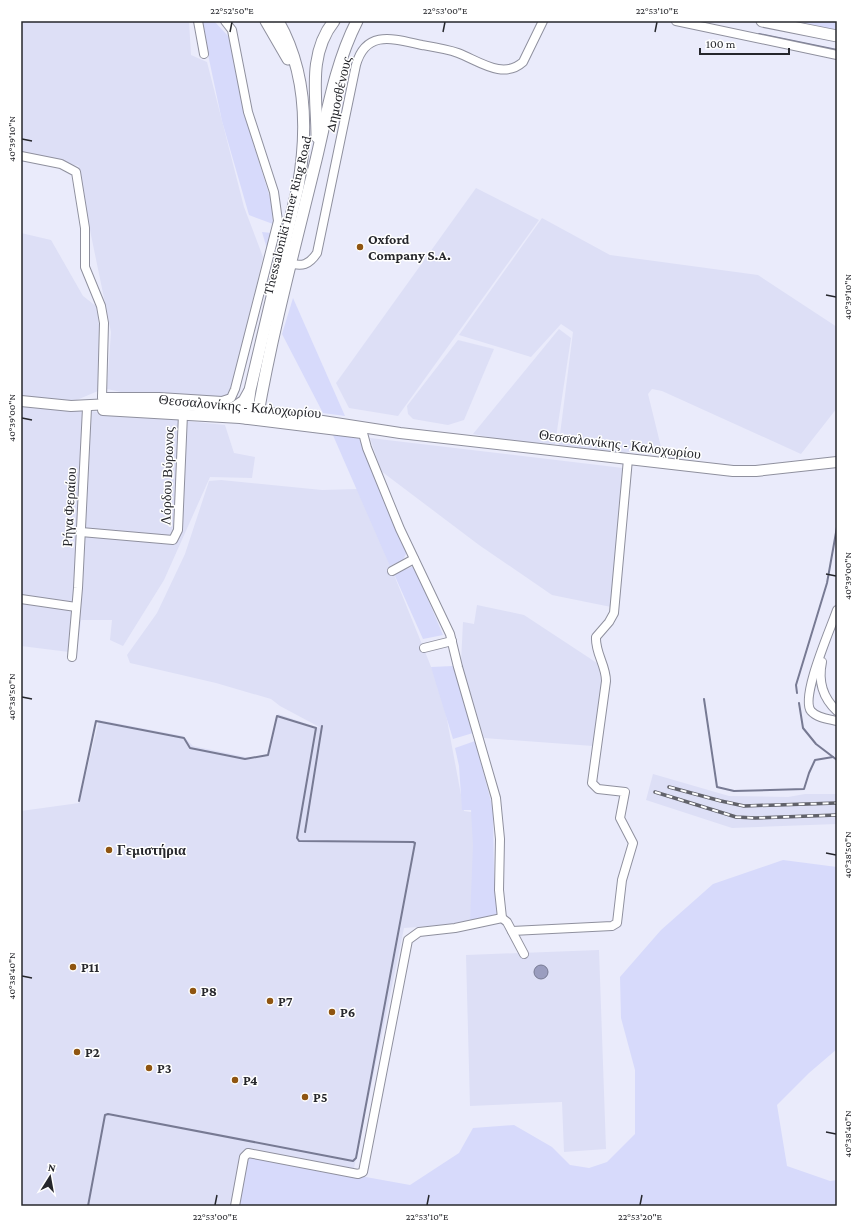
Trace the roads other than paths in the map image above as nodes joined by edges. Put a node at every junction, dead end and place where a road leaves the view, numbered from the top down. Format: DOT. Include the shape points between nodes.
graph roads {
  1 [pos="198,21"];
  2 [pos="225,21"];
  3 [pos="334,21"];
  4 [pos="357,21"];
  5 [pos="542,21"];
  6 [pos="676,21"];
  7 [pos="762,21"];
  8 [pos="271,22"];
  9 [pos="837,36"];
  10 [pos="204,54"];
  11 [pos="836,55"];
  12 [pos="21,156"];
  13 [pos="316,162"];
  14 [pos="289,263"];
  15 [pos="236,387"];
  16 [pos="250,390"];
  17 [pos="21,401"];
  18 [pos="103,403"];
  19 [pos="82,407"];
  20 [pos="232,409"];
  21 [pos="183,414"];
  22 [pos="252,415"];
  23 [pos="356,430"];
  24 [pos="400,433"];
  25 [pos="628,459"];
  26 [pos="837,462"];
  27 [pos="81,532"];
  28 [pos="414,559"];
  29 [pos="392,571"];
  30 [pos="21,599"];
  31 [pos="76,607"];
  32 [pos="837,610"];
  33 [pos="452,641"];
  34 [pos="824,647"];
  35 [pos="424,648"];
  36 [pos="72,657"];
  37 [pos="837,711"];
  38 [pos="837,721"];
  39 [pos="502,918"];
  40 [pos="512,931"];
  41 [pos="524,954"];
  42 [pos="235,1206"];
  1 -- 10 [label="street"];
  2 -- 15 [label="street" via="232,30 248,112 272,187 277,213 277,228"];
  3 -- 13 [label="highway" via="323,37 314,74"];
  4 -- 13 [label="highway, Thessaloniki Inner Ring Road" via="338,69"];
  5 -- 14 [label="street, Δημοσθένους" via="523,62 519,66 505,70 491,68 456,52 392,38 375,40 368,44 361,52 356,65 317,253 304,265"];
  6 -- 11 [label="street"];
  7 -- 9 [label="highway"];
  8 -- 16 [label="highway, Thessaloniki Inner Ring Road" via="300,89 304,113 303,157"];
  12 -- 18 [label="street" via="61,164 76,172 84,228 85,267 101,306 104,323"];
  13 -- 14 [label="highway, Thessaloniki Inner Ring Road"];
  14 -- 22 [label="highway, Thessaloniki Inner Ring Road"];
  15 -- 16 [label="street"];
  15 -- 18 [label="street" via="230,398 222,401 159,397"];
  16 -- 20 [label="highway" via="244,401"];
  16 -- 22 [label="highway, Thessaloniki Inner Ring Road"];
  17 -- 19 [label="main road"];
  18 -- 19 [label="main road"];
  18 -- 20 [label="main road, Θεσσαλονίκης - Καλοχωρίου"];
  18 -- 21 [label="main road, Θεσσαλονίκης - Καλοχωρίου"];
  19 -- 27 [label="street, Ρήγα Φεραίου"];
  20 -- 22 [label="main road, Θεσσαλονίκης - Καλοχωρίου"];
  21 -- 22 [label="main road, Θεσσαλονίκης - Καλοχωρίου"];
  21 -- 27 [label="street, Λόρδου Βύρωνος" via="178,530 173,540"];
  22 -- 23 [label="main road, Θεσσαλονίκης - Καλοχωρίου" via="333,429"];
  22 -- 23 [label="main road, Θεσσαλονίκης - Καλοχωρίου" via="326,421"];
  23 -- 24 [label="main road, Θεσσαλονίκης - Καλοχωρίου"];
  23 -- 24 [label="main road, Θεσσαλονίκης - Καλοχωρίου"];
  23 -- 28 [label="street" via="367,448"];
  24 -- 25 [label="main road, Θεσσαλονίκης - Καλοχωρίου"];
  25 -- 26 [label="main road, Θεσσαλονίκης - Καλοχωρίου" via="733,471"];
  25 -- 40 [label="street" via="614,613 596,637 595,645 606,671 606,681 592,783 598,790 625,792 620,818 633,844 622,880 617,923 612,926"];
  27 -- 31 [label="street, Ρήγα Φεραίου"];
  28 -- 29 [label="street"];
  28 -- 33 [label="street"];
  30 -- 31 [label="street"];
  31 -- 36 [label="street, Ρήγα Φεραίου"];
  32 -- 34 [label="street"];
  33 -- 35 [label="street"];
  33 -- 39 [label="street" via="496,798"];
  34 -- 37 [label="street" via="820,672 822,685 828,701"];
  34 -- 38 [label="street" via="810,686 808,704 815,714"];
  39 -- 40 [label="street"];
  39 -- 42 [label="street" via="455,928 419,932 408,940 362,1172 358,1174 248,1153 244,1157"];
  40 -- 41 [label="street"];
}
